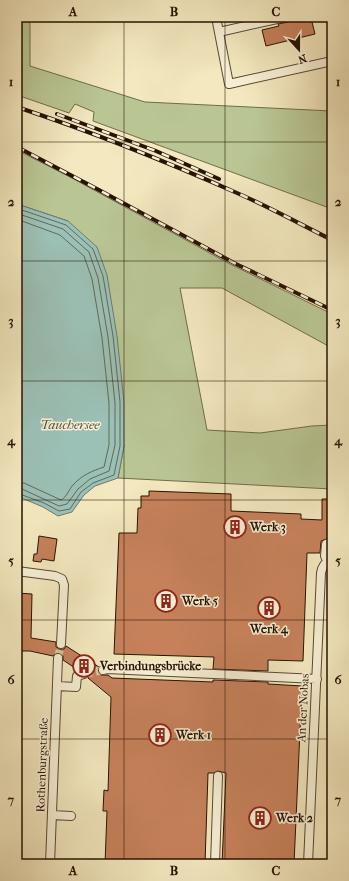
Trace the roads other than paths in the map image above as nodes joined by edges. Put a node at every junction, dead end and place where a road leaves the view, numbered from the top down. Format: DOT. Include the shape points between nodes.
graph roads {
  1 [pos="216,17"];
  2 [pos="286,17"];
  3 [pos="219,32"];
  4 [pos="332,61"];
  5 [pos="332,542"];
  6 [pos="330,560"];
  7 [pos="17,571"];
  8 [pos="61,644"];
  9 [pos="58,658"];
  10 [pos="103,670"];
  11 [pos="84,674"];
  12 [pos="317,679"];
  13 [pos="57,686"];
  14 [pos="218,776"];
  15 [pos="52,815"];
  16 [pos="71,816"];
  17 [pos="50,864"];
  18 [pos="216,864"];
  19 [pos="308,864"];
  1 -- 3 [label="street"];
  2 -- 3 [label="street"];
  3 -- 4 [label="street" via="229,84"];
  5 -- 6 [label="street, An der Nobas" via="326,544 325,556"];
  6 -- 12 [label="street, An der Nobas" via="322,566 321,573"];
  7 -- 8 [label="street" via="62,579 64,585"];
  9 -- 13 [label="street, Rothenburgstraße"];
  10 -- 12 [label="street"];
  11 -- 13 [label="street" via="77,676 76,687"];
  12 -- 19 [label="street, An der Nobas"];
  13 -- 15 [label="street, Rothenburgstraße"];
  14 -- 18 [label="street"];
  15 -- 16 [label="street"];
  15 -- 17 [label="street, Rothenburgstraße"];
}
